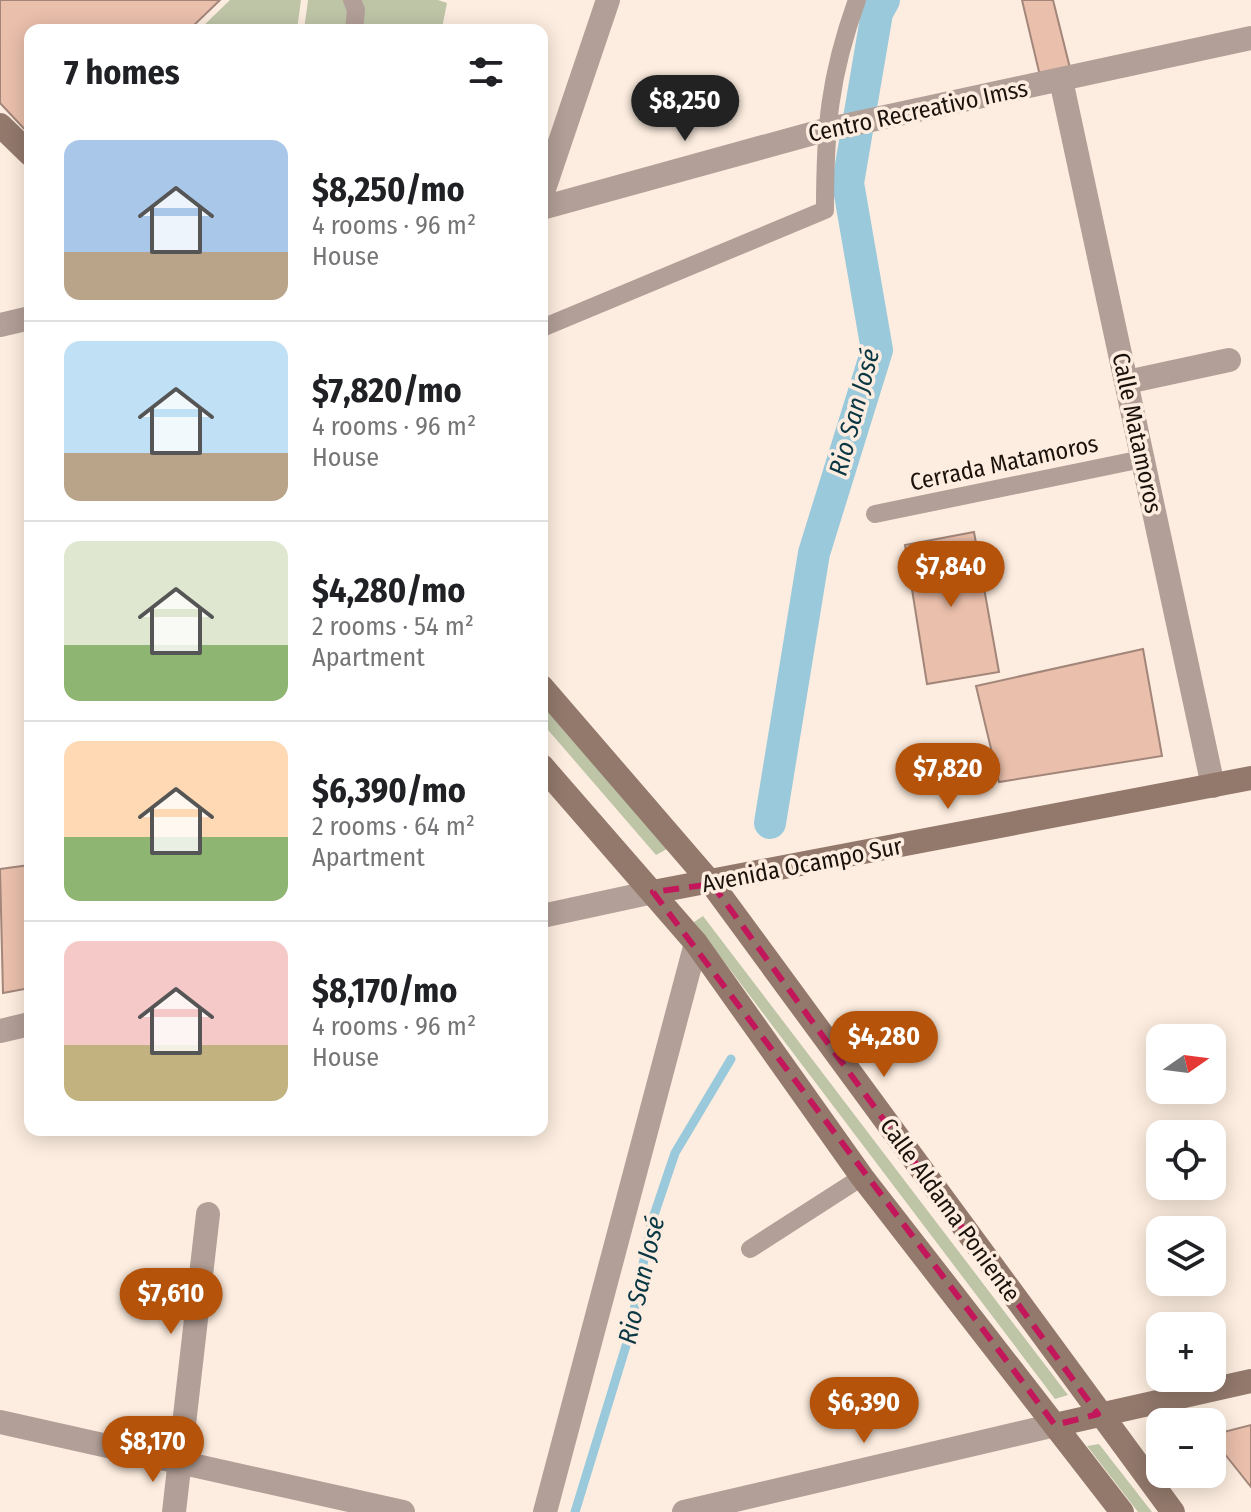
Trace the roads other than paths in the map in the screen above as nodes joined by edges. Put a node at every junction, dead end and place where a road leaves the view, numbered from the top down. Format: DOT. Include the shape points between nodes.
graph roads {
  1 [pos="352,0"];
  2 [pos="608,0"];
  3 [pos="857,0"];
  4 [pos="355,24"];
  5 [pos="1251,38"];
  6 [pos="1061,80"];
  7 [pos="0,125"];
  8 [pos="833,128"];
  9 [pos="24,148"];
  10 [pos="548,177"];
  11 [pos="548,206"];
  12 [pos="24,319"];
  13 [pos="0,325"];
  14 [pos="548,325"];
  15 [pos="1229,360"];
  16 [pos="1127,382"];
  17 [pos="1142,459"];
  18 [pos="875,514"];
  19 [pos="548,694"];
  20 [pos="548,773"];
  21 [pos="1251,778"];
  22 [pos="1213,786"];
  23 [pos="712,884"];
  24 [pos="653,892"];
  25 [pos="548,915"];
  26 [pos="696,943"];
  27 [pos="24,1025"];
  28 [pos="0,1031"];
  29 [pos="862,1177"];
  30 [pos="208,1214"];
  31 [pos="750,1249"];
  32 [pos="1251,1381"];
  33 [pos="1098,1414"];
  34 [pos="0,1422"];
  35 [pos="1055,1425"];
  36 [pos="181,1463"];
  37 [pos="174,1512"];
  38 [pos="403,1512"];
  39 [pos="545,1512"];
  40 [pos="684,1512"];
  41 [pos="1122,1512"];
  42 [pos="1173,1512"];
  1 -- 4 [label="lane"];
  2 -- 10 [label="street"];
  3 -- 8 [label="lane" via="831,86"];
  5 -- 6 [label="street, Centro Recreativo Imss"];
  6 -- 8 [label="street, Centro Recreativo Imss"];
  6 -- 16 [label="street, Calle Matamoros"];
  7 -- 9 [label="main road"];
  8 -- 11 [label="street, Centro Recreativo Imss"];
  8 -- 14 [label="lane" via="825,210"];
  12 -- 13 [label="street"];
  15 -- 16 [label="street"];
  16 -- 17 [label="street, Calle Matamoros"];
  17 -- 18 [label="lane, Cerrada Matamoros"];
  17 -- 22 [label="street, Calle Matamoros"];
  19 -- 23 [label="main road, Calle Aldama Poniente"];
  20 -- 24 [label="main road, Calle Aldama Poniente"];
  21 -- 22 [label="main road, Avenida Ocampo Sur"];
  22 -- 23 [label="main road, Avenida Ocampo Sur"];
  23 -- 24 [label="main road, Avenida Ocampo Sur"];
  23 -- 33 [label="main road, Calle Aldama Poniente"];
  24 -- 25 [label="street, Avenida Ocampo Sur"];
  24 -- 26 [label="main road, Calle Aldama Poniente"];
  26 -- 29 [label="main road, Calle Aldama Poniente"];
  26 -- 39 [label="street"];
  27 -- 28 [label="street"];
  29 -- 31 [label="lane"];
  29 -- 35 [label="main road, Calle Aldama Poniente"];
  30 -- 36 [label="street"];
  32 -- 33 [label="main road"];
  33 -- 35 [label="main road"];
  33 -- 42 [label="main road, Calle Aldama Poniente"];
  34 -- 36 [label="street"];
  35 -- 40 [label="street"];
  35 -- 41 [label="main road, Calle Aldama Poniente"];
  36 -- 37 [label="street"];
  36 -- 38 [label="street"];
}
